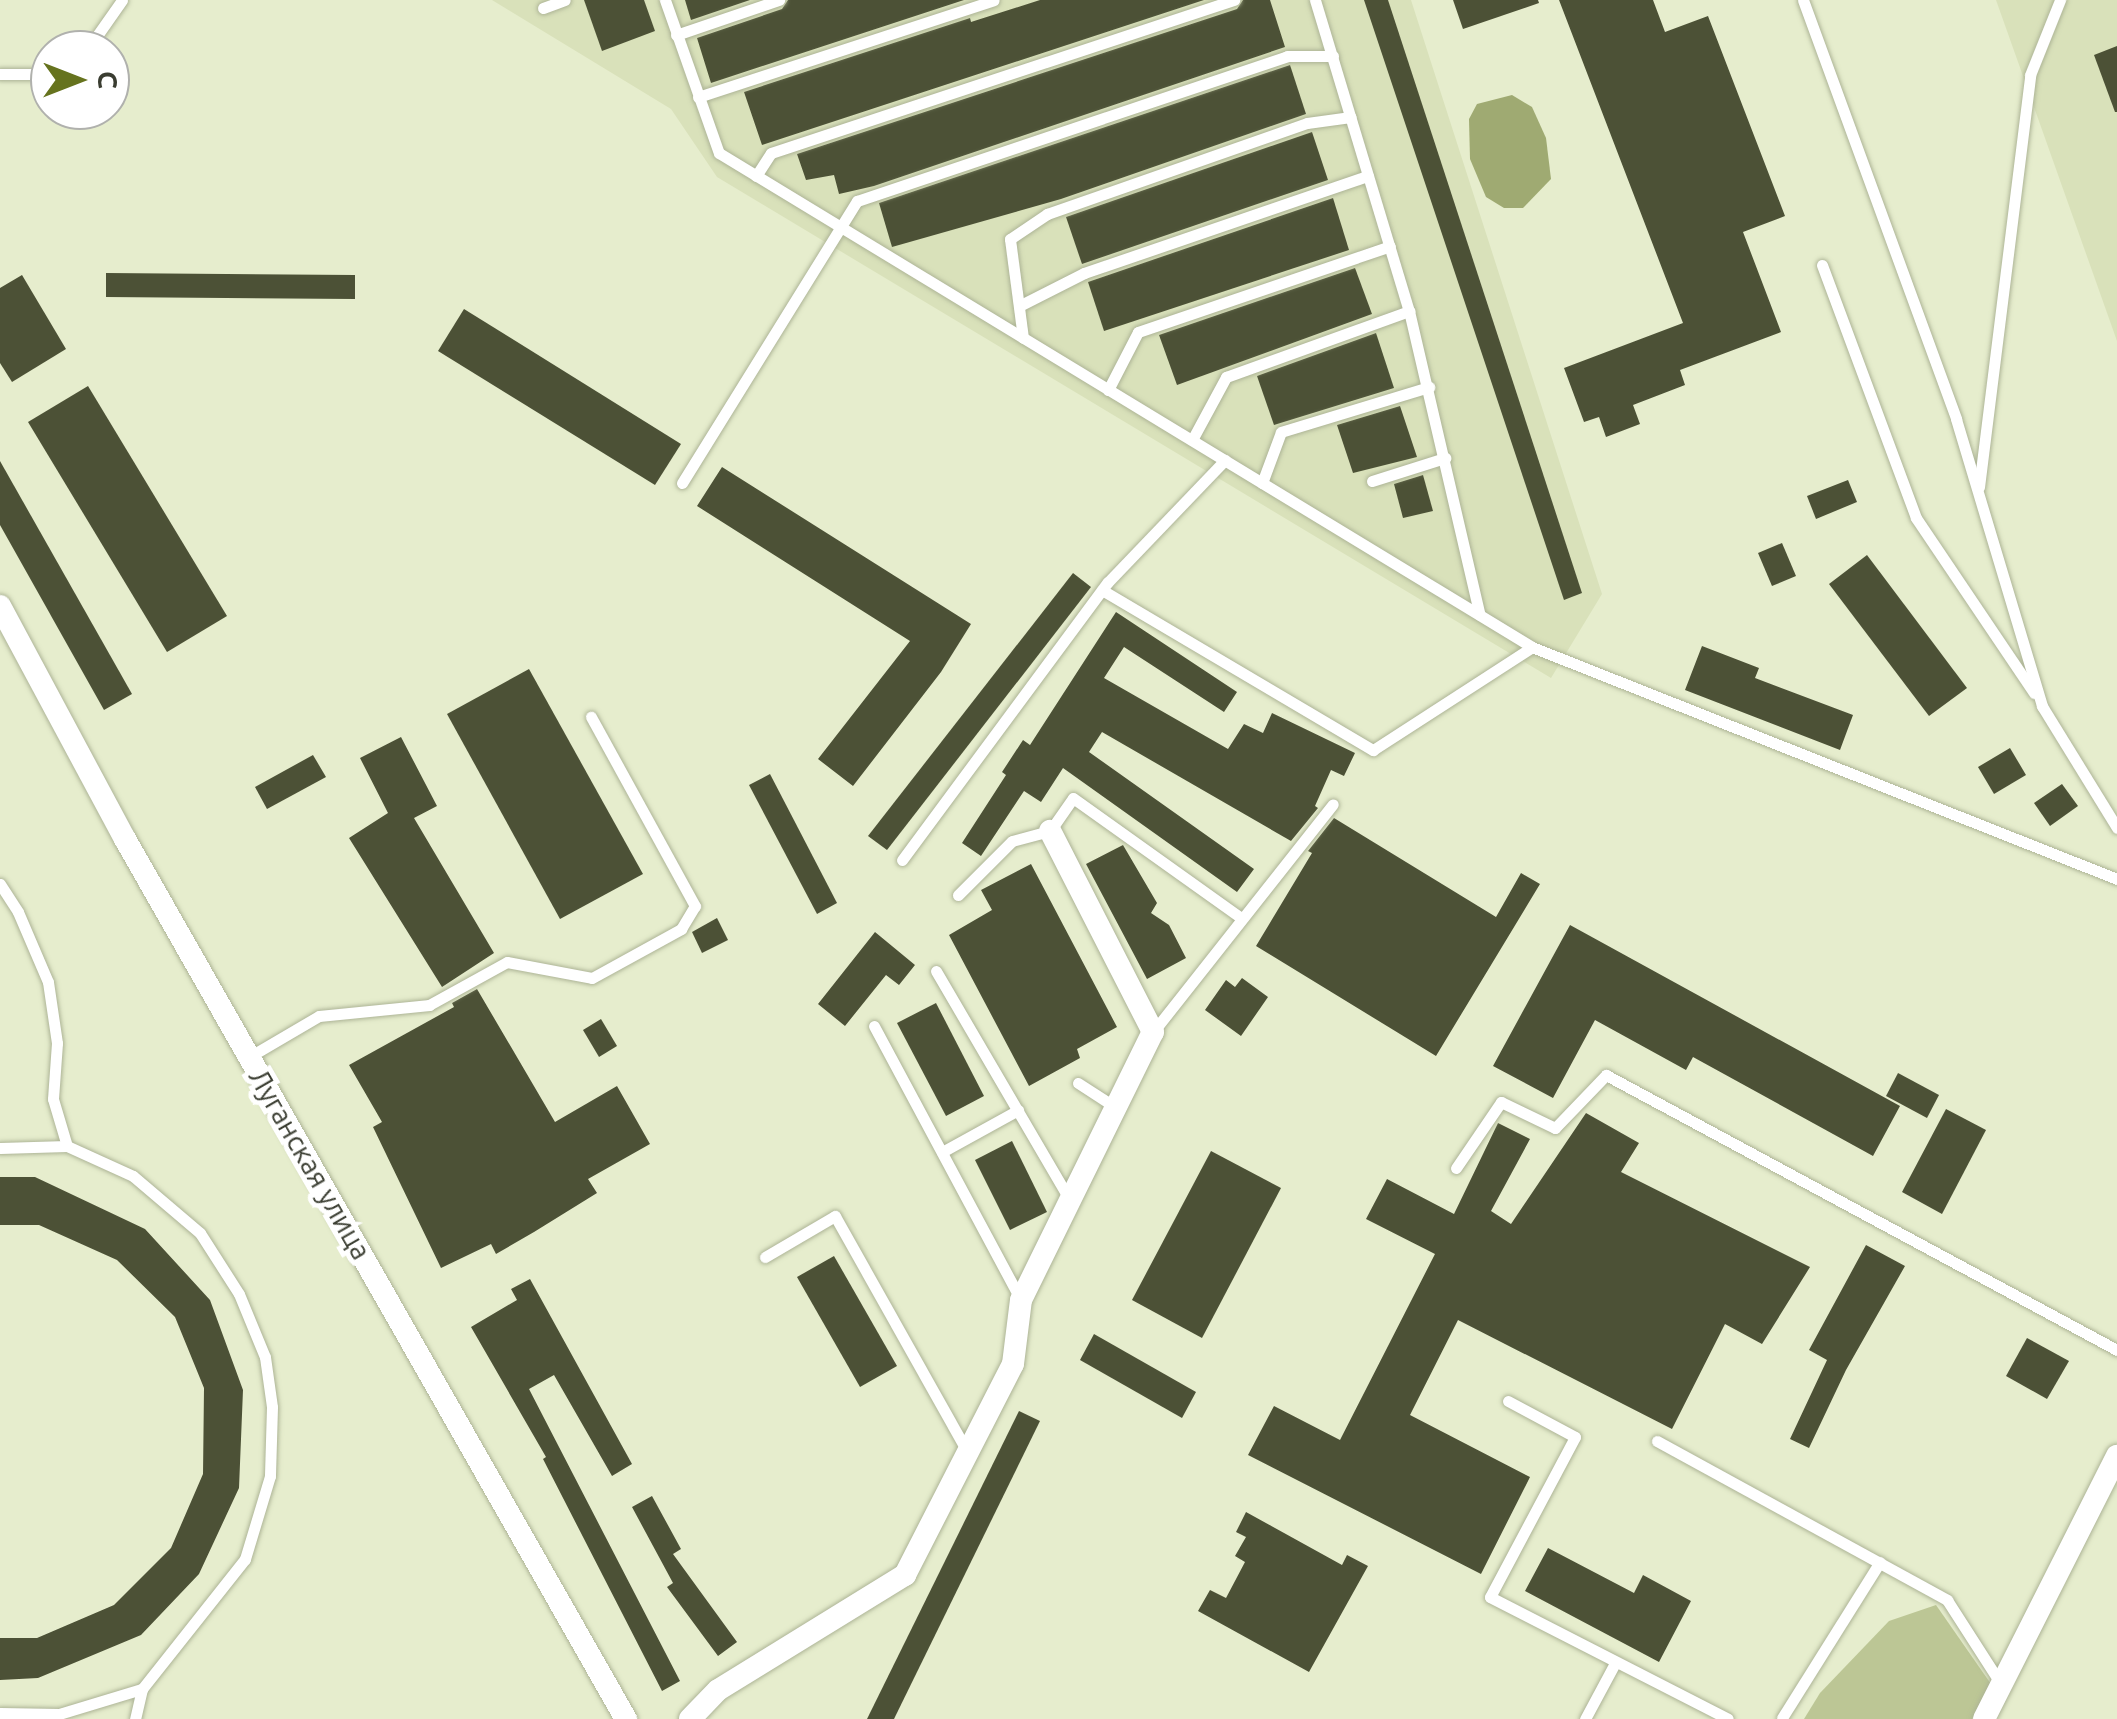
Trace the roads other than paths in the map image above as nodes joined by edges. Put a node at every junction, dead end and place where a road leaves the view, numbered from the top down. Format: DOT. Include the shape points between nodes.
graph roads {
  1 [pos="122,0"];
  2 [pos="565,0"];
  3 [pos="665,0"];
  4 [pos="779,0"];
  5 [pos="994,0"];
  6 [pos="1234,0"];
  7 [pos="1316,0"];
  8 [pos="1803,0"];
  9 [pos="2060,0"];
  10 [pos="543,8"];
  11 [pos="101,30"];
  12 [pos="676,35"];
  13 [pos="1332,56"];
  14 [pos="0,74"];
  15 [pos="30,74"];
  16 [pos="698,97"];
  17 [pos="1351,117"];
  18 [pos="756,176"];
  19 [pos="1368,176"];
  20 [pos="839,226"];
  21 [pos="1390,246"];
  22 [pos="1822,265"];
  23 [pos="1019,306"];
  24 [pos="1409,311"];
  25 [pos="1024,338"];
  26 [pos="1429,386"];
  27 [pos="1108,390"];
  28 [pos="1192,440"];
  29 [pos="1445,458"];
  30 [pos="1225,460"];
  31 [pos="1372,480"];
  32 [pos="1262,482"];
  33 [pos="682,483"];
  34 [pos="1978,496"];
  35 [pos="1102,590"];
  36 [pos="0,606"];
  37 [pos="1480,614"];
  38 [pos="1532,646"];
  39 [pos="2042,706"];
  40 [pos="591,717"];
  41 [pos="1333,804"];
  42 [pos="2117,828"];
  43 [pos="1050,831"];
  44 [pos="902,860"];
  45 [pos="2117,879"];
  46 [pos="0,884"];
  47 [pos="958,894"];
  48 [pos="1241,918"];
  49 [pos="936,971"];
  50 [pos="874,1026"];
  51 [pos="1153,1032"];
  52 [pos="249,1057"];
  53 [pos="1078,1084"];
  54 [pos="1116,1108"];
  55 [pos="1018,1110"];
  56 [pos="67,1146"];
  57 [pos="0,1148"];
  58 [pos="942,1152"];
  59 [pos="1456,1168"];
  60 [pos="1070,1200"];
  61 [pos="764,1257"];
  62 [pos="1021,1300"];
  63 [pos="2117,1350"];
  64 [pos="1508,1401"];
  65 [pos="1657,1441"];
  66 [pos="968,1452"];
  67 [pos="2117,1456"];
  68 [pos="1880,1562"];
  69 [pos="1615,1663"];
  70 [pos="2002,1685"];
  71 [pos="142,1689"];
  72 [pos="0,1713"];
  73 [pos="1782,1718"];
  74 [pos="135,1719"];
  75 [pos="626,1719"];
  76 [pos="690,1719"];
  77 [pos="1585,1719"];
  78 [pos="1728,1719"];
  79 [pos="1984,1719"];
  1 -- 11 [label="lane"];
  2 -- 10 [label="lane"];
  3 -- 12 [label="lane"];
  4 -- 12 [label="lane"];
  5 -- 16 [label="lane"];
  6 -- 18 [label="lane" via="771,153"];
  7 -- 13 [label="lane"];
  8 -- 34 [label="lane" via="1956,418"];
  9 -- 34 [label="lane" via="2030,75"];
  12 -- 16 [label="lane"];
  13 -- 17 [label="lane"];
  13 -- 20 [label="lane" via="1286,56 858,201"];
  14 -- 15 [label="lane"];
  16 -- 18 [label="lane" via="718,153"];
  17 -- 19 [label="lane"];
  17 -- 23 [label="lane" via="1307,122 1048,214 1010,239"];
  18 -- 20 [label="lane"];
  19 -- 21 [label="lane"];
  19 -- 23 [label="lane" via="1084,274"];
  20 -- 25 [label="lane"];
  20 -- 33 [label="lane"];
  21 -- 24 [label="lane"];
  21 -- 27 [label="lane" via="1138,332"];
  22 -- 39 [label="lane" via="1916,518"];
  23 -- 25 [label="lane"];
  24 -- 26 [label="lane"];
  24 -- 28 [label="lane" via="1226,377"];
  25 -- 27 [label="lane"];
  26 -- 29 [label="lane"];
  26 -- 32 [label="lane" via="1282,432"];
  27 -- 28 [label="lane"];
  28 -- 30 [label="lane"];
  29 -- 31 [label="lane"];
  29 -- 37 [label="lane"];
  30 -- 32 [label="lane"];
  30 -- 35 [label="lane"];
  32 -- 37 [label="lane"];
  34 -- 39 [label="lane"];
  35 -- 38 [label="lane" via="1373,750"];
  35 -- 44 [label="lane"];
  36 -- 52 [label="street, Луганская улица"];
  37 -- 38 [label="lane"];
  38 -- 45 [label="lane"];
  39 -- 42 [label="lane"];
  40 -- 52 [label="lane" via="695,906 681,929 592,978 506,962 430,1005 318,1016"];
  41 -- 48 [label="lane"];
  43 -- 47 [label="lane" via="1012,841"];
  43 -- 48 [label="lane" via="1073,798"];
  43 -- 51 [label="street"];
  46 -- 56 [label="lane" via="48,982 56,1042 52,1099"];
  48 -- 51 [label="lane"];
  49 -- 55 [label="lane"];
  50 -- 58 [label="lane"];
  51 -- 54 [label="street"];
  52 -- 75 [label="street, Луганская улица"];
  53 -- 54 [label="lane"];
  54 -- 60 [label="street"];
  55 -- 58 [label="lane"];
  55 -- 60 [label="lane"];
  56 -- 57 [label="lane"];
  56 -- 71 [label="lane" via="133,1176 200,1234 239,1294 265,1357 272,1407 270,1476 244,1559"];
  58 -- 62 [label="lane"];
  59 -- 63 [label="lane" via="1502,1102 1555,1128 1606,1076"];
  60 -- 62 [label="street"];
  61 -- 66 [label="lane" via="834,1216"];
  62 -- 66 [label="street" via="1013,1364"];
  64 -- 69 [label="lane" via="1575,1437 1490,1598"];
  65 -- 68 [label="lane"];
  66 -- 76 [label="street" via="905,1575 718,1690"];
  67 -- 70 [label="street"];
  68 -- 70 [label="lane" via="1947,1600"];
  68 -- 73 [label="lane"];
  69 -- 77 [label="lane"];
  69 -- 78 [label="lane"];
  70 -- 79 [label="street"];
  71 -- 72 [label="lane" via="59,1714"];
  71 -- 74 [label="lane"];
}
